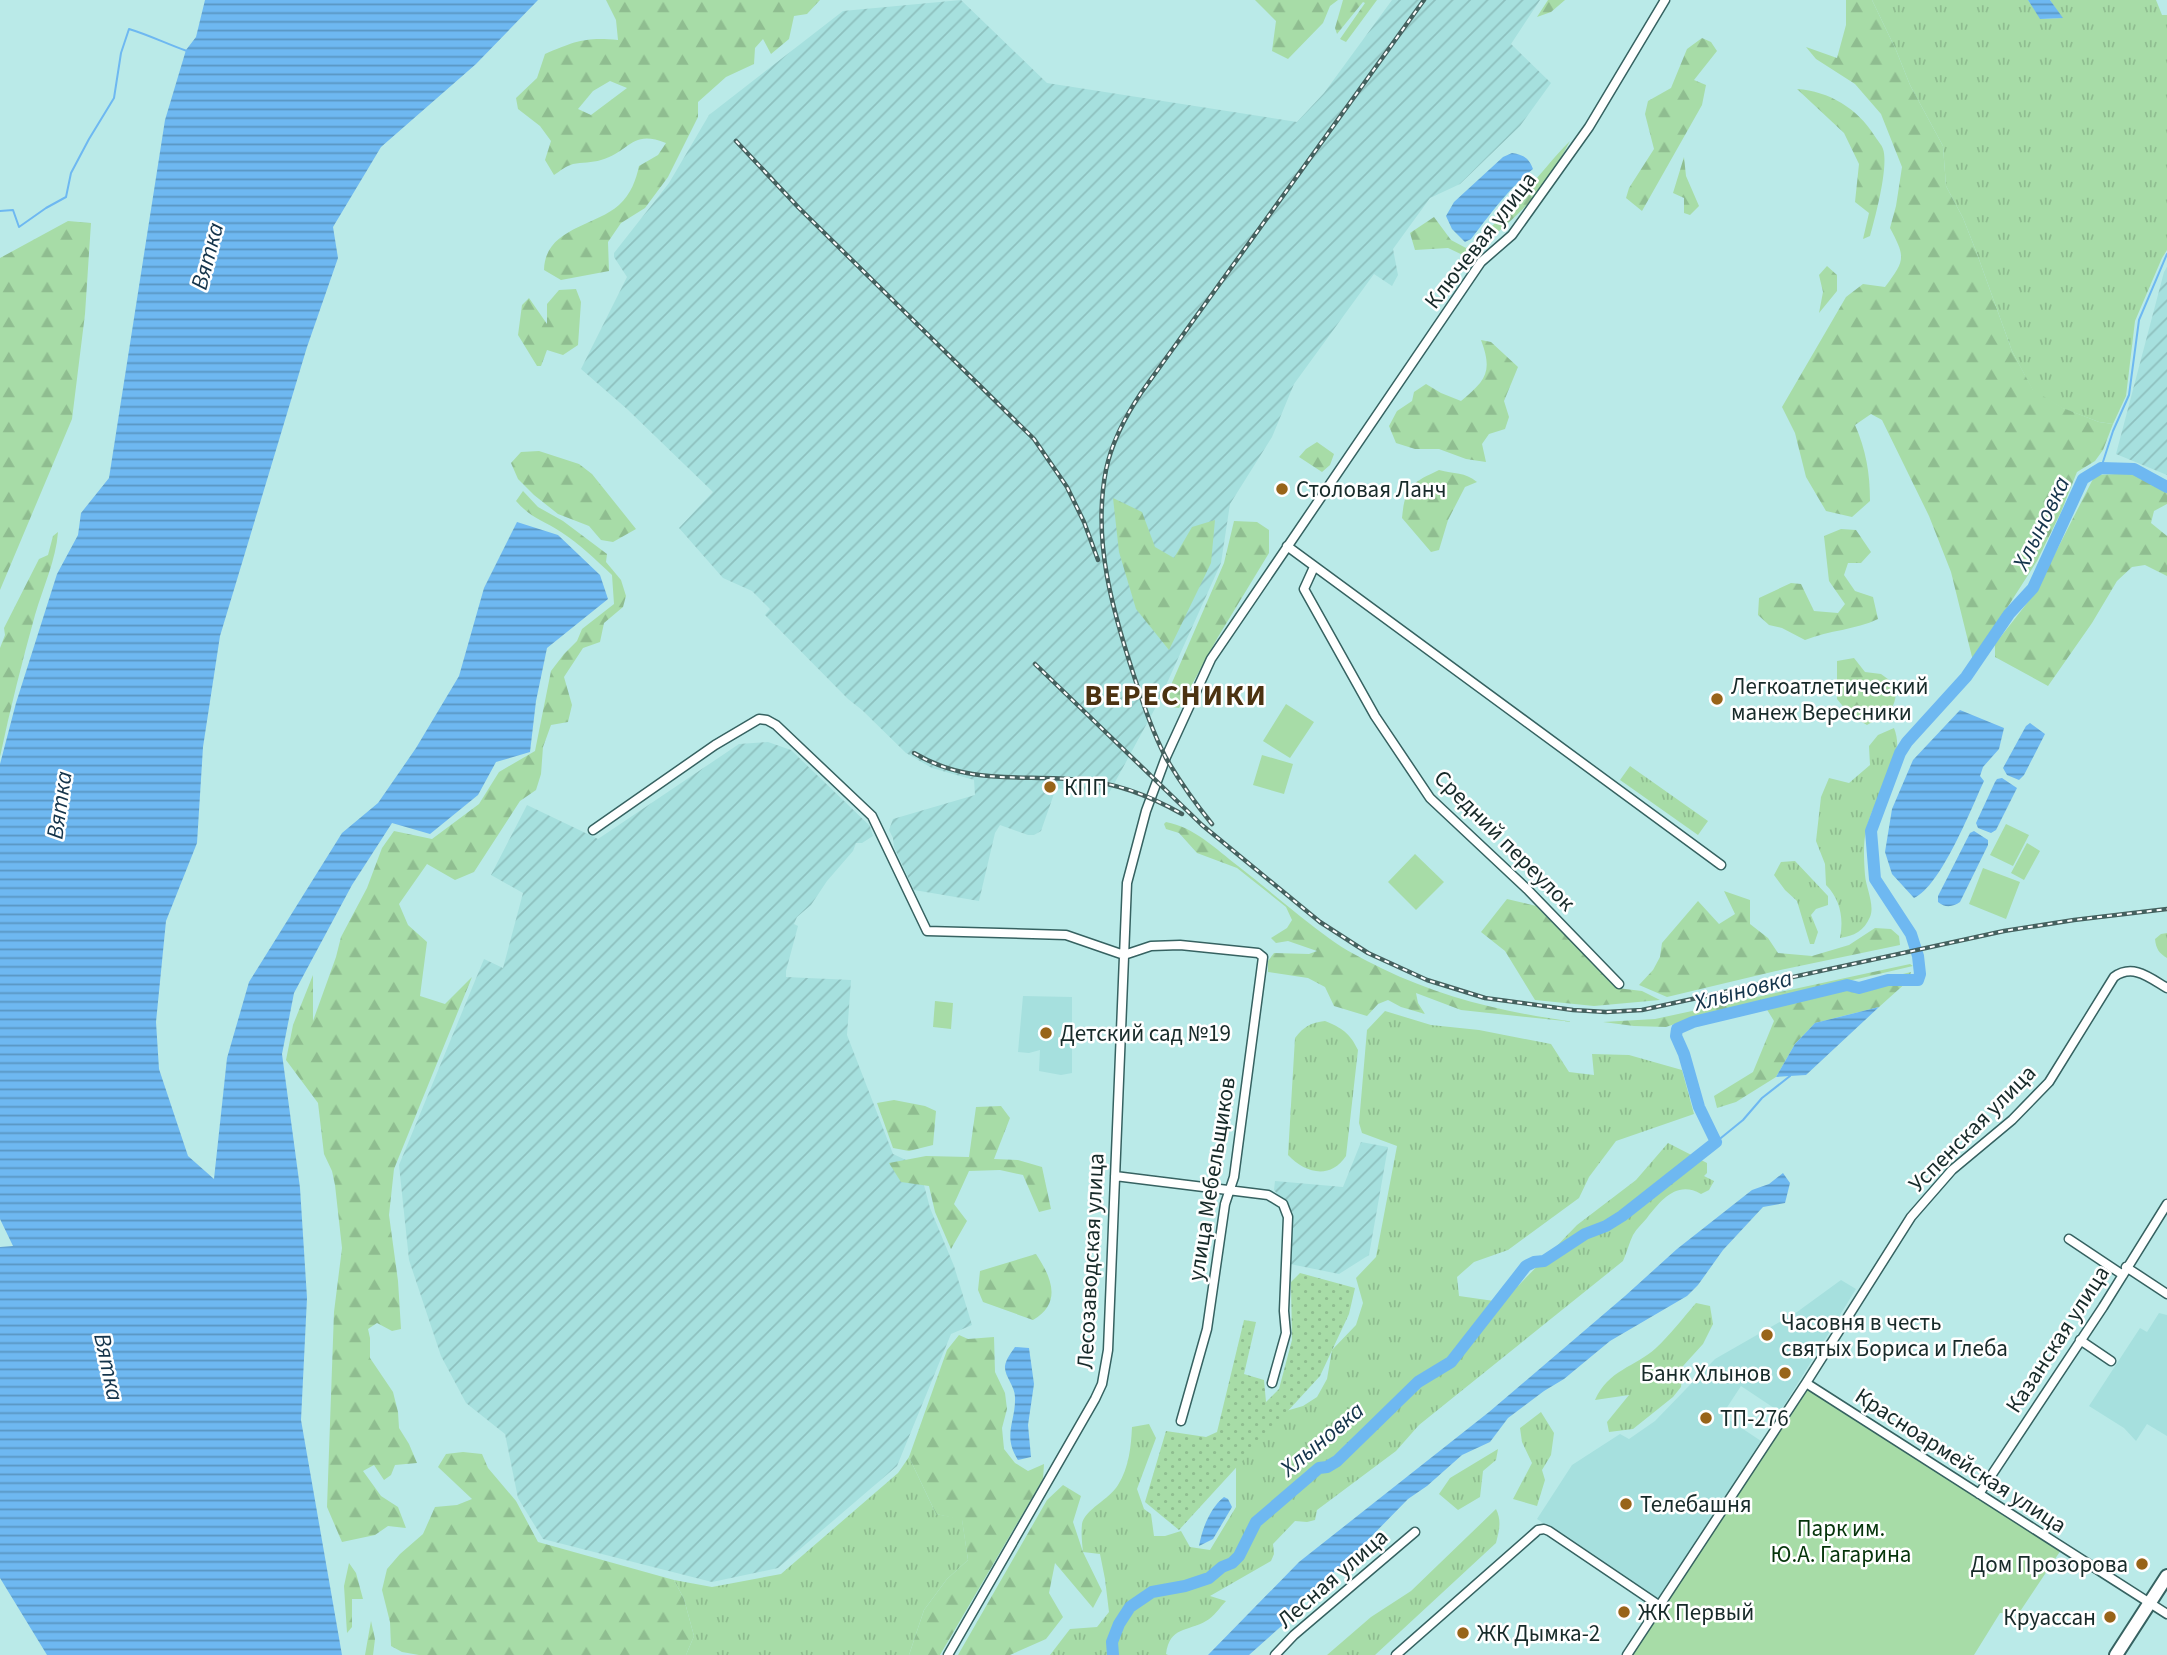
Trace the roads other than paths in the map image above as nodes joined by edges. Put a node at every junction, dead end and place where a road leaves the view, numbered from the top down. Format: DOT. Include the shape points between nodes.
graph roads {
  1 [pos="1665,0"];
  2 [pos="1287,546"];
  3 [pos="1314,567"];
  4 [pos="1271,570"];
  5 [pos="593,830"];
  6 [pos="1721,865"];
  7 [pos="1124,955"];
  8 [pos="1619,984"];
  9 [pos="2167,988"];
  10 [pos="1115,1176"];
  11 [pos="1229,1190"];
  12 [pos="2167,1204"];
  13 [pos="2069,1239"];
  14 [pos="2125,1271"];
  15 [pos="2167,1294"];
  16 [pos="2080,1340"];
  17 [pos="2111,1361"];
  18 [pos="1272,1383"];
  19 [pos="1806,1383"];
  20 [pos="1181,1420"];
  21 [pos="1979,1494"];
  22 [pos="1415,1532"];
  23 [pos="2167,1576"];
  24 [pos="2150,1603"];
  25 [pos="1660,1606"];
  26 [pos="2167,1614"];
  27 [pos="948,1655"];
  28 [pos="1275,1655"];
  29 [pos="1396,1655"];
  30 [pos="1627,1655"];
  31 [pos="2116,1655"];
  1 -- 2 [label="street, Ключевая улица" via="1589,127 1512,235 1481,262"];
  2 -- 3 [label="street"];
  2 -- 4 [label="street, Ключевая улица"];
  3 -- 6 [label="street"];
  3 -- 8 [label="street, Средний переулок" via="1304,589 1375,716 1430,798 1528,889"];
  4 -- 7 [label="street, Лесозаводская улица" via="1212,659 1166,757 1127,883"];
  5 -- 7 [label="street" via="715,745 759,719 768,720 872,816 927,931 1066,935"];
  7 -- 10 [label="street, Лесозаводская улица"];
  7 -- 11 [label="street, улица Мебельщиков" via="1151,946 1180,945 1263,957"];
  9 -- 19 [label="street, Успенская улица" via="2130,971 2114,977 2049,1082 1952,1170 1917,1209"];
  10 -- 11 [label="street"];
  10 -- 27 [label="street, Лесозаводская улица" via="1108,1350 1102,1384"];
  11 -- 18 [label="street" via="1274,1197 1288,1213 1286,1333"];
  11 -- 20 [label="street, улица Мебельщиков" via="1207,1329"];
  12 -- 14 [label="street, Казанская улица"];
  13 -- 14 [label="street"];
  14 -- 15 [label="street"];
  14 -- 16 [label="street, Казанская улица"];
  16 -- 17 [label="street"];
  16 -- 21 [label="street, Казанская улица"];
  19 -- 21 [label="street, Красноармейская улица"];
  19 -- 25 [label="street, Успенская улица"];
  21 -- 24 [label="street, Красноармейская улица"];
  22 -- 28 [label="street, Лесная улица"];
  23 -- 24 [label="main road"];
  24 -- 26 [label="street, Красноармейская улица"];
  24 -- 31 [label="main road"];
  25 -- 29 [label="street" via="1549,1531 1538,1530"];
  25 -- 30 [label="street, Успенская улица"];
}
